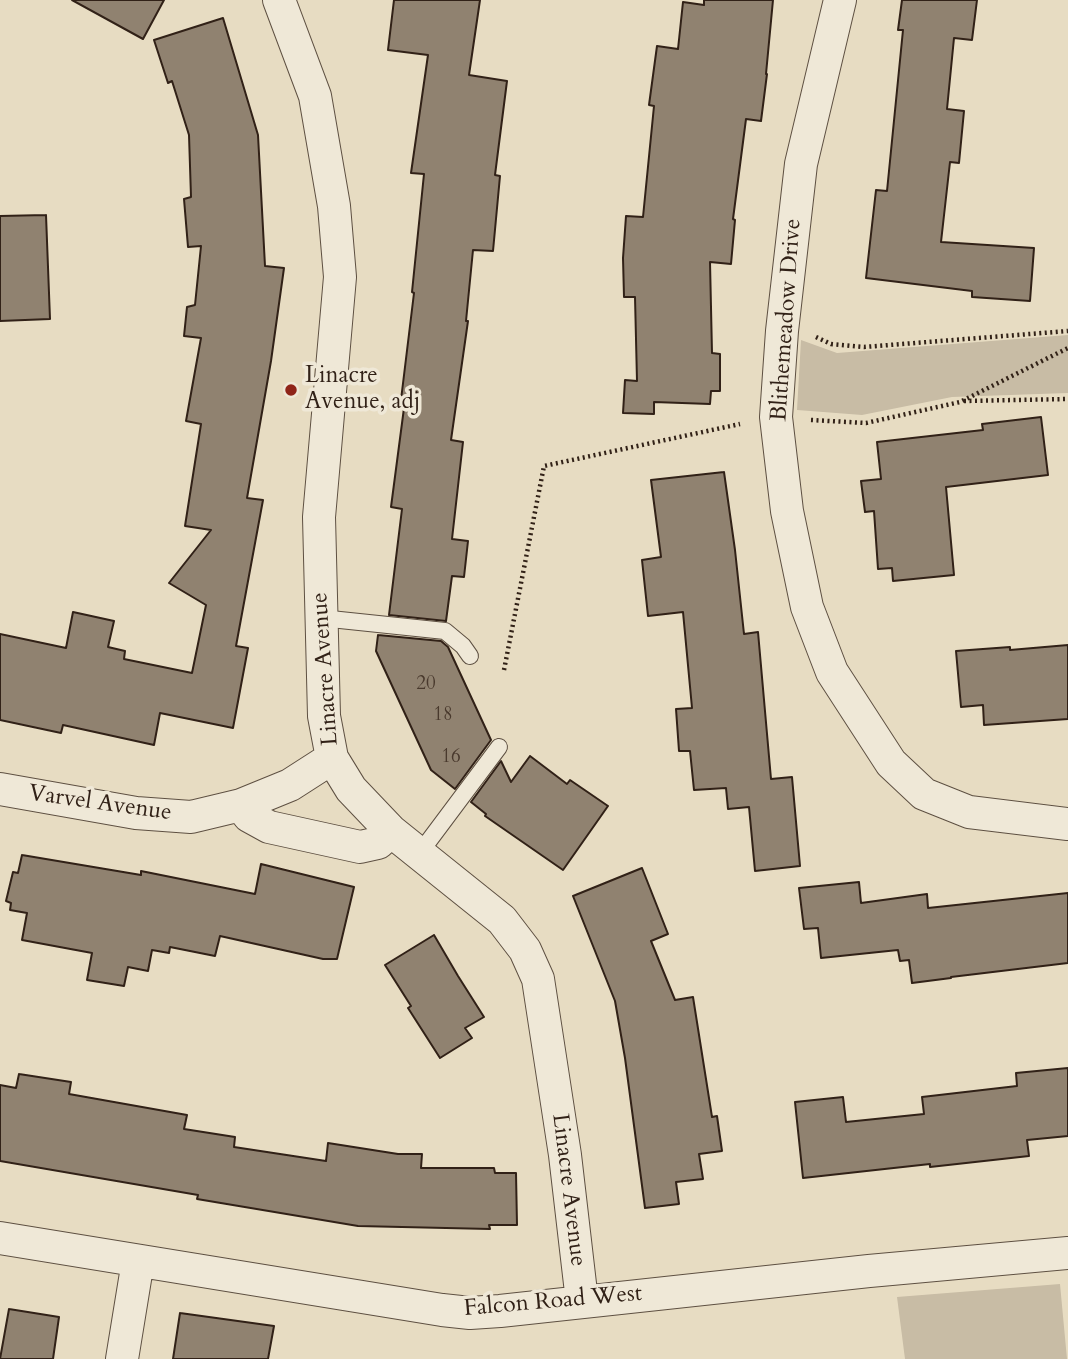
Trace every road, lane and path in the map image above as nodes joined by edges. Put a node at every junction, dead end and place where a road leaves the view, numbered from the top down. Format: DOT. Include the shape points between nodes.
graph roads {
  1 [pos="279,0"];
  2 [pos="840,0"];
  3 [pos="782,331"];
  4 [pos="1068,331"];
  5 [pos="1068,348"];
  6 [pos="1068,399"];
  7 [pos="960,402"];
  8 [pos="776,417"];
  9 [pos="321,618"];
  10 [pos="470,656"];
  11 [pos="504,670"];
  12 [pos="499,747"];
  13 [pos="331,758"];
  14 [pos="0,789"];
  15 [pos="240,805"];
  16 [pos="1068,824"];
  17 [pos="391,831"];
  18 [pos="419,854"];
  19 [pos="0,1238"];
  20 [pos="1068,1253"];
  21 [pos="138,1261"];
  22 [pos="582,1301"];
  23 [pos="122,1359"];
  1 -- 9 [label="street, Linacre Avenue" via="315,96 334,206 340,277 319,517"];
  2 -- 3 [label="street, Blithemeadow Drive" via="801,163"];
  3 -- 4 [label="path" via="864,347"];
  3 -- 8 [label="street, Blithemeadow Drive"];
  5 -- 7 [label="path"];
  6 -- 7 [label="path"];
  7 -- 8 [label="path" via="866,423"];
  8 -- 11 [label="path" via="544,466"];
  8 -- 16 [label="street, Blithemeadow Drive" via="807,607 832,672 891,763 923,794 969,812"];
  9 -- 10 [label="lane" via="445,631"];
  9 -- 13 [label="street, Linacre Avenue" via="324,716"];
  12 -- 18 [label="lane"];
  13 -- 15 [label="street, Varvel Avenue" via="290,785"];
  13 -- 17 [label="street, Linacre Avenue" via="351,789"];
  14 -- 15 [label="street, Varvel Avenue" via="136,813 191,817"];
  15 -- 17 [label="street" via="268,827 360,847 378,843"];
  17 -- 18 [label="street, Linacre Avenue"];
  18 -- 22 [label="street, Linacre Avenue" via="502,920 525,950 538,979"];
  19 -- 21 [label="street, Falcon Road West"];
  20 -- 22 [label="street, Falcon Road West"];
  21 -- 22 [label="street, Falcon Road West" via="470,1313"];
  21 -- 23 [label="street"];
}
